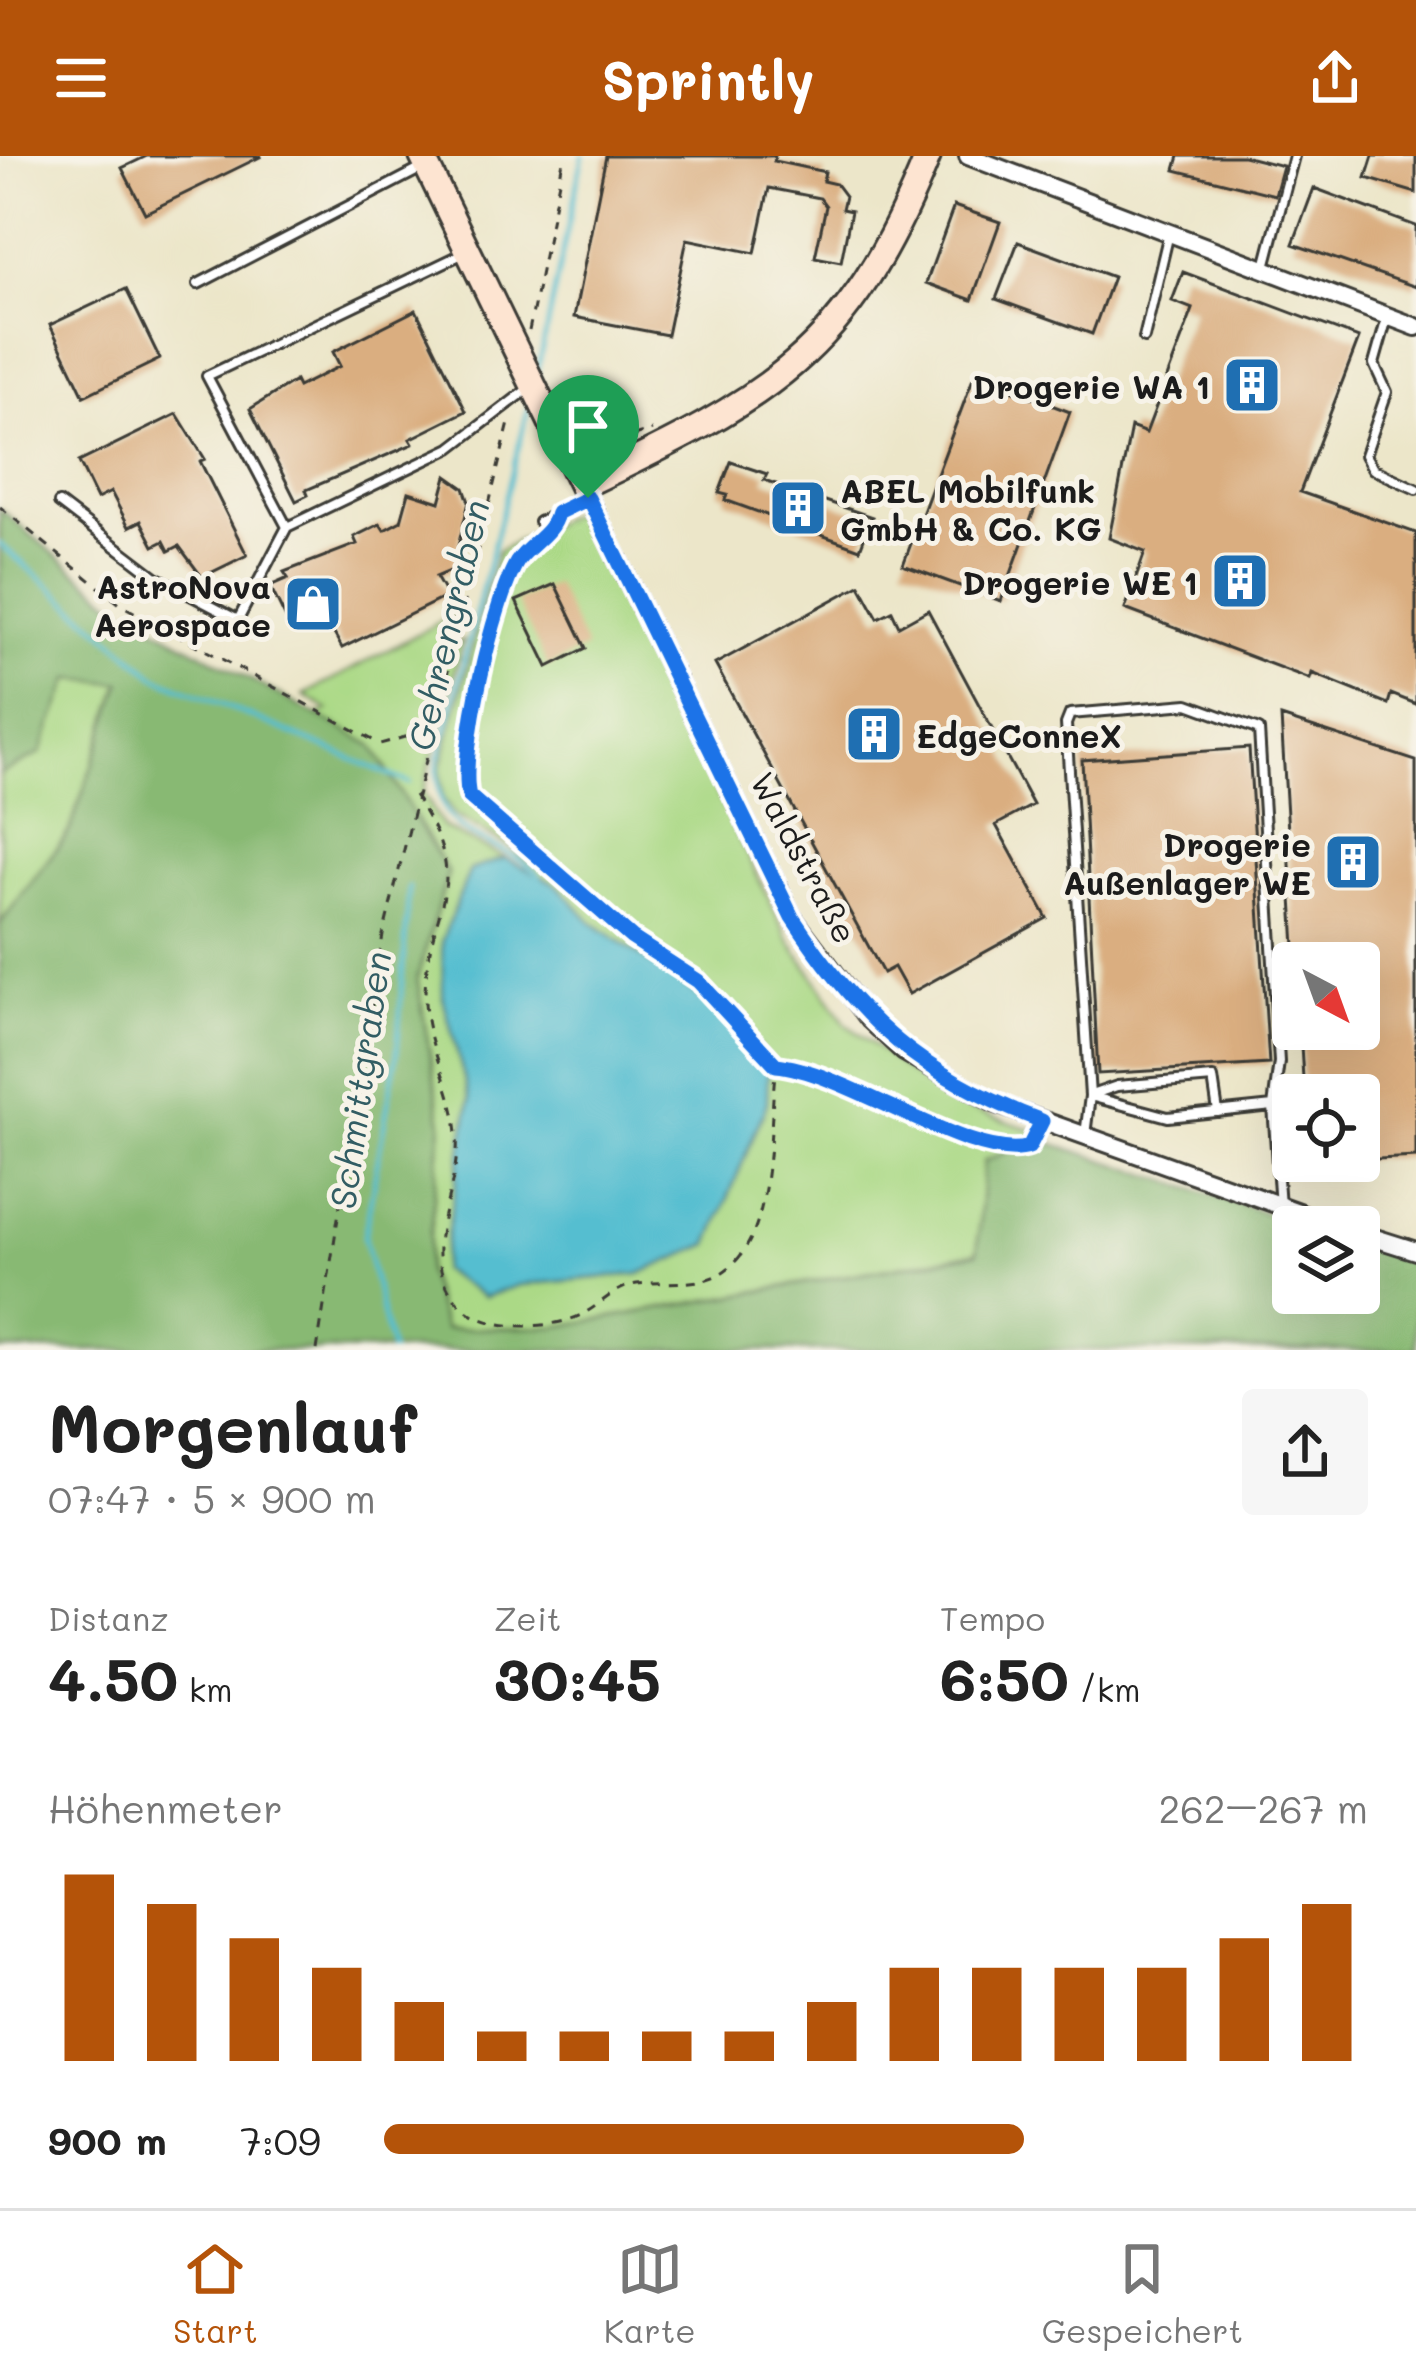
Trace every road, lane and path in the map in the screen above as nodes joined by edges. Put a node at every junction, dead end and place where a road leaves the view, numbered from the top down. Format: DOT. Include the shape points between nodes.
graph roads {
  1 [pos="564,156"];
  2 [pos="928,156"];
  3 [pos="968,156"];
  4 [pos="1294,156"];
  5 [pos="425,161"];
  6 [pos="1169,232"];
  7 [pos="469,251"];
  8 [pos="1265,269"];
  9 [pos="198,284"];
  10 [pos="1387,316"];
  11 [pos="1416,327"];
  12 [pos="1144,338"];
  13 [pos="513,342"];
  14 [pos="529,387"];
  15 [pos="656,428"];
  16 [pos="581,484"];
  17 [pos="1416,489"];
  18 [pos="59,503"];
  19 [pos="0,507"];
  20 [pos="557,513"];
  21 [pos="538,522"];
  22 [pos="287,527"];
  23 [pos="432,729"];
  24 [pos="414,795"];
  25 [pos="776,1065"];
  26 [pos="1277,1074"];
  27 [pos="1090,1096"];
  28 [pos="1272,1106"];
  29 [pos="1218,1112"];
  30 [pos="1042,1121"];
  31 [pos="1085,1137"];
  32 [pos="1275,1206"];
  33 [pos="1380,1240"];
  34 [pos="1416,1251"];
  35 [pos="317,1350"];
  1 -- 13 [label="path" via="529,334"];
  2 -- 16 [label="street" via="884,254 808,353 748,403"];
  3 -- 6 [label="street"];
  4 -- 8 [label="lane"];
  5 -- 7 [label="street, Waldstraße"];
  5 -- 9 [label="lane"];
  6 -- 8 [label="street"];
  6 -- 12 [label="lane"];
  7 -- 13 [label="street, Waldstraße"];
  7 -- 22 [label="lane" via="207,376"];
  8 -- 10 [label="street"];
  10 -- 11 [label="street"];
  10 -- 17 [label="lane" via="1374,364 1387,392 1365,455 1372,469"];
  13 -- 14 [label="street, Waldstraße"];
  14 -- 16 [label="street, Waldstraße"];
  14 -- 22 [label="lane" via="451,448"];
  14 -- 23 [label="path"];
  15 -- 16 [label="path" via="604,439"];
  16 -- 20 [label="lane"];
  16 -- 30 [label="street, Waldstraße" via="813,949 904,1052"];
  18 -- 22 [label="lane" via="156,577 238,620"];
  19 -- 23 [label="path" via="121,605 297,702 380,744"];
  20 -- 21 [label="lane"];
  20 -- 25 [label="path" via="554,527 516,564 504,594 465,751 469,796 632,938 698,981"];
  23 -- 24 [label="path"];
  24 -- 25 [label="path" via="450,874 424,998 457,1108 457,1153 436,1244 440,1277 462,1308 481,1322 562,1320 636,1284 691,1285 728,1267 745,1250 759,1211"];
  24 -- 35 [label="path" via="383,935"];
  25 -- 30 [label="path" via="849,1084 1011,1153 1029,1147"];
  26 -- 27 [label="lane" via="1259,730 1188,704 1070,714"];
  27 -- 29 [label="lane" via="1168,1117"];
  27 -- 29 [label="lane" via="1213,1078"];
  27 -- 31 [label="lane"];
  28 -- 29 [label="lane"];
  30 -- 31 [label="street, Waldstraße"];
  31 -- 32 [label="street, Waldstraße"];
  33 -- 34 [label="street"];
}
